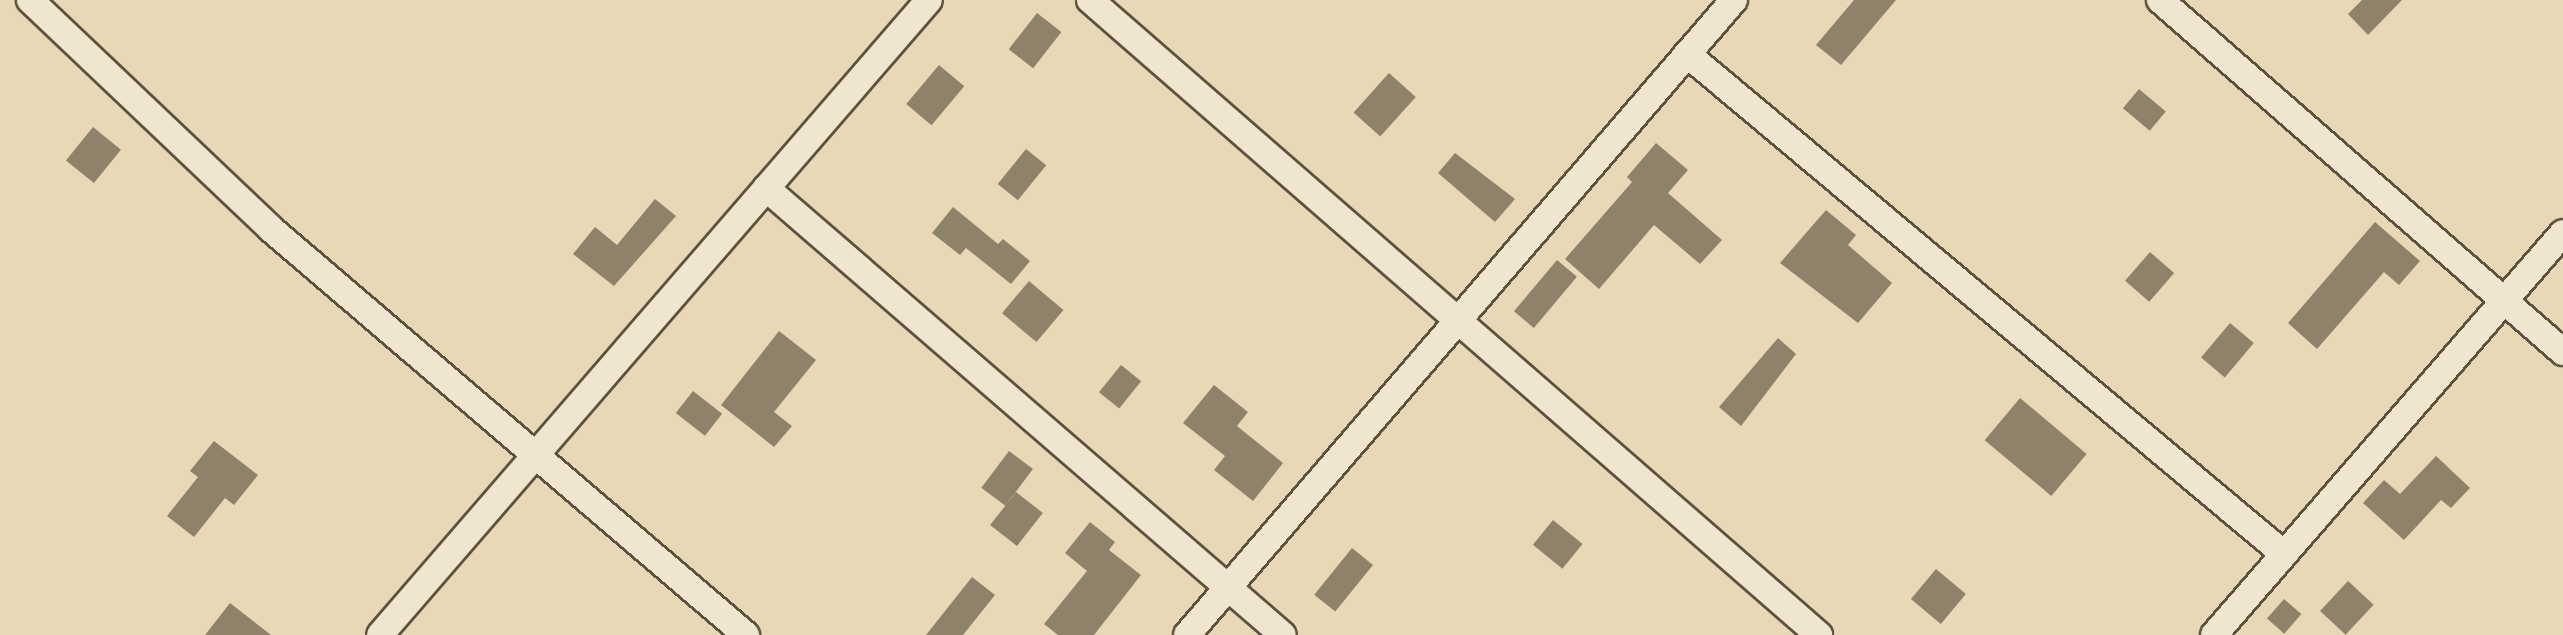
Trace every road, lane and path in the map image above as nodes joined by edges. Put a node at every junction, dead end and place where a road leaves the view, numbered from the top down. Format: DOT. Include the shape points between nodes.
graph roads {
  1 [pos="30,0"];
  2 [pos="929,0"];
  3 [pos="1090,0"];
  4 [pos="1734,0"];
  5 [pos="2160,0"];
  6 [pos="1687,54"];
  7 [pos="766,188"];
  8 [pos="2563,233"];
  9 [pos="2504,301"];
  10 [pos="1458,320"];
  11 [pos="2563,352"];
  12 [pos="537,454"];
  13 [pos="2284,554"];
  14 [pos="1228,587"];
  15 [pos="380,635"];
  16 [pos="746,635"];
  17 [pos="1187,635"];
  18 [pos="1283,635"];
  19 [pos="1819,635"];
  20 [pos="2214,635"];
  1 -- 12 [label="street" via="271,229"];
  2 -- 7 [label="street"];
  3 -- 10 [label="street"];
  4 -- 6 [label="street"];
  5 -- 9 [label="street"];
  6 -- 10 [label="street"];
  6 -- 13 [label="street"];
  7 -- 12 [label="street"];
  7 -- 14 [label="street"];
  8 -- 9 [label="street"];
  9 -- 11 [label="street"];
  9 -- 13 [label="street"];
  10 -- 14 [label="street"];
  10 -- 19 [label="street"];
  12 -- 15 [label="street"];
  12 -- 16 [label="street"];
  13 -- 20 [label="street"];
  14 -- 17 [label="street"];
  14 -- 18 [label="street"];
}
